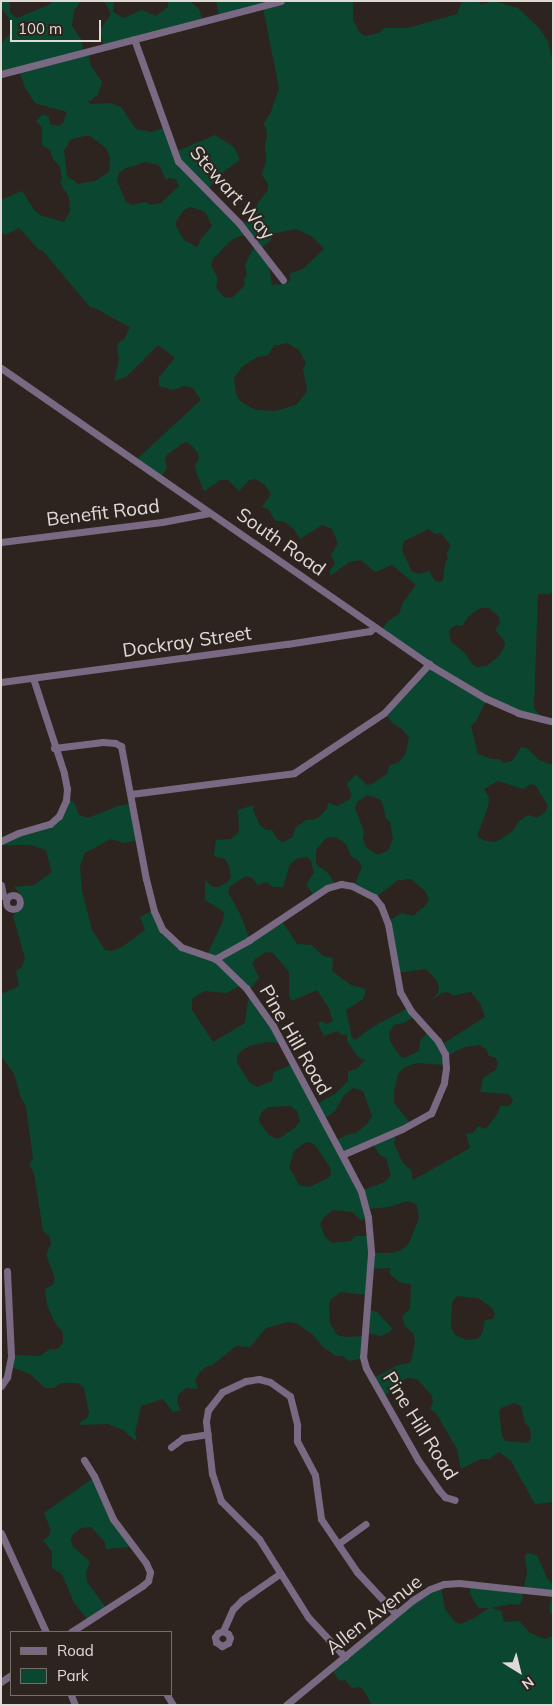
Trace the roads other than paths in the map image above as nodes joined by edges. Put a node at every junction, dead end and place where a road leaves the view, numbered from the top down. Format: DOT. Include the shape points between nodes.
graph roads {
  1 [pos="281,1"];
  2 [pos="134,39"];
  3 [pos="1,74"];
  4 [pos="283,280"];
  5 [pos="1,368"];
  6 [pos="209,513"];
  7 [pos="1,542"];
  8 [pos="375,626"];
  9 [pos="429,664"];
  10 [pos="33,678"];
  11 [pos="1,682"];
  12 [pos="553,722"];
  13 [pos="54,748"];
  14 [pos="131,794"];
  15 [pos="1,842"];
  16 [pos="1,885"];
  17 [pos="6,899"];
  18 [pos="215,959"];
  19 [pos="342,1155"];
  20 [pos="6,1271"];
  21 [pos="1,1386"];
  22 [pos="208,1434"];
  23 [pos="172,1448"];
  24 [pos="84,1460"];
  25 [pos="455,1500"];
  26 [pos="366,1524"];
  27 [pos="1,1533"];
  28 [pos="338,1544"];
  29 [pos="281,1573"];
  30 [pos="553,1593"];
  31 [pos="396,1614"];
  32 [pos="46,1631"];
  33 [pos="73,1631"];
  34 [pos="224,1631"];
  35 [pos="345,1657"];
  36 [pos="286,1705"];
  1 -- 2 [label="street"];
  2 -- 3 [label="street"];
  2 -- 4 [label="street, Stewart Way" via="178,161 239,223"];
  5 -- 6 [label="street, South Road"];
  6 -- 7 [label="street, Benefit Road"];
  6 -- 8 [label="street, South Road"];
  8 -- 9 [label="street, South Road"];
  8 -- 10 [label="street, Dockray Street" via="370,630 329,638"];
  9 -- 12 [label="street, South Road" via="484,698 518,713"];
  9 -- 14 [label="street" via="384,713 294,773"];
  10 -- 11 [label="street, Dockray Street"];
  10 -- 13 [label="street"];
  13 -- 14 [label="street, Pine Hill Road" via="103,742 121,746"];
  13 -- 15 [label="street" via="67,789 59,816 50,824 18,833"];
  14 -- 18 [label="street, Pine Hill Road" via="146,880 162,929 180,946"];
  16 -- 17 [label="street"];
  18 -- 19 [label="street, Pine Hill Road" via="246,988 264,1011"];
  18 -- 19 [label="street" via="334,886 341,884 364,891 381,906 388,924 400,992 445,1054 445,1076 436,1105 430,1113"];
  19 -- 25 [label="street, Pine Hill Road" via="361,1191 368,1217 371,1254 363,1357 366,1368 418,1460 445,1497"];
  20 -- 21 [label="street" via="11,1356 7,1377"];
  22 -- 23 [label="street" via="183,1438"];
  22 -- 28 [label="street" via="208,1410 222,1392 233,1386 259,1379 270,1382 290,1396 297,1441 315,1475 321,1519"];
  22 -- 29 [label="street" via="212,1474 221,1501 259,1539"];
  24 -- 33 [label="street" via="114,1519 150,1572 148,1581 142,1586"];
  26 -- 28 [label="street"];
  27 -- 32 [label="street"];
  28 -- 31 [label="street" via="357,1572"];
  29 -- 34 [label="street" via="233,1609"];
  29 -- 35 [label="street" via="308,1617"];
  30 -- 31 [label="street, Allen Avenue" via="449,1583 422,1593"];
  31 -- 35 [label="street, Allen Avenue"];
  35 -- 36 [label="street, Allen Avenue"];
}
